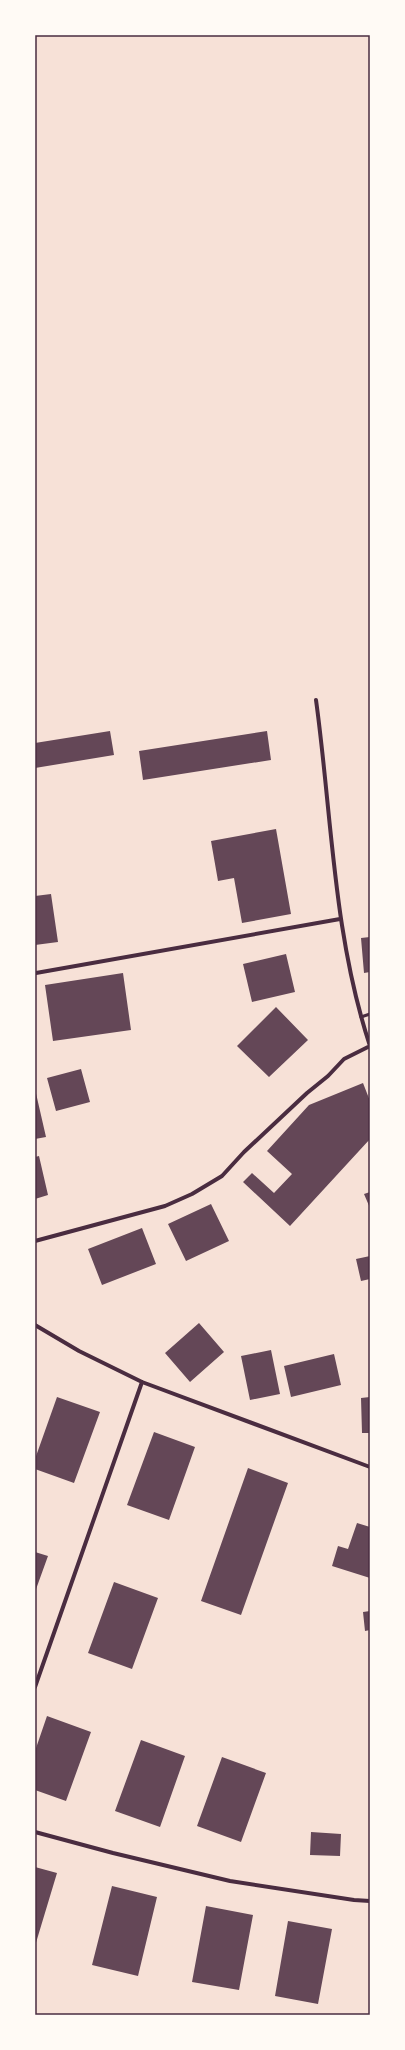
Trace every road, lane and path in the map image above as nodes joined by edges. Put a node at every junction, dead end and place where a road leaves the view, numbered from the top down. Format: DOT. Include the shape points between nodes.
graph roads {
  1 [pos="316,700"];
  2 [pos="340,919"];
  3 [pos="36,973"];
  4 [pos="370,1014"];
  5 [pos="361,1017"];
  6 [pos="370,1046"];
  7 [pos="35,1241"];
  8 [pos="35,1325"];
  9 [pos="142,1382"];
  10 [pos="370,1467"];
  11 [pos="35,1687"];
  12 [pos="35,1832"];
  13 [pos="370,1901"];
  1 -- 2 [label="street"];
  2 -- 3 [label="street"];
  2 -- 5 [label="street"];
  4 -- 5 [label="lane"];
  5 -- 6 [label="street"];
  6 -- 7 [label="street" via="344,1059 244,1152 222,1176 192,1194 165,1206"];
  8 -- 9 [label="street" via="79,1351"];
  9 -- 10 [label="street"];
  9 -- 11 [label="street"];
  12 -- 13 [label="street" via="230,1881"];
}
